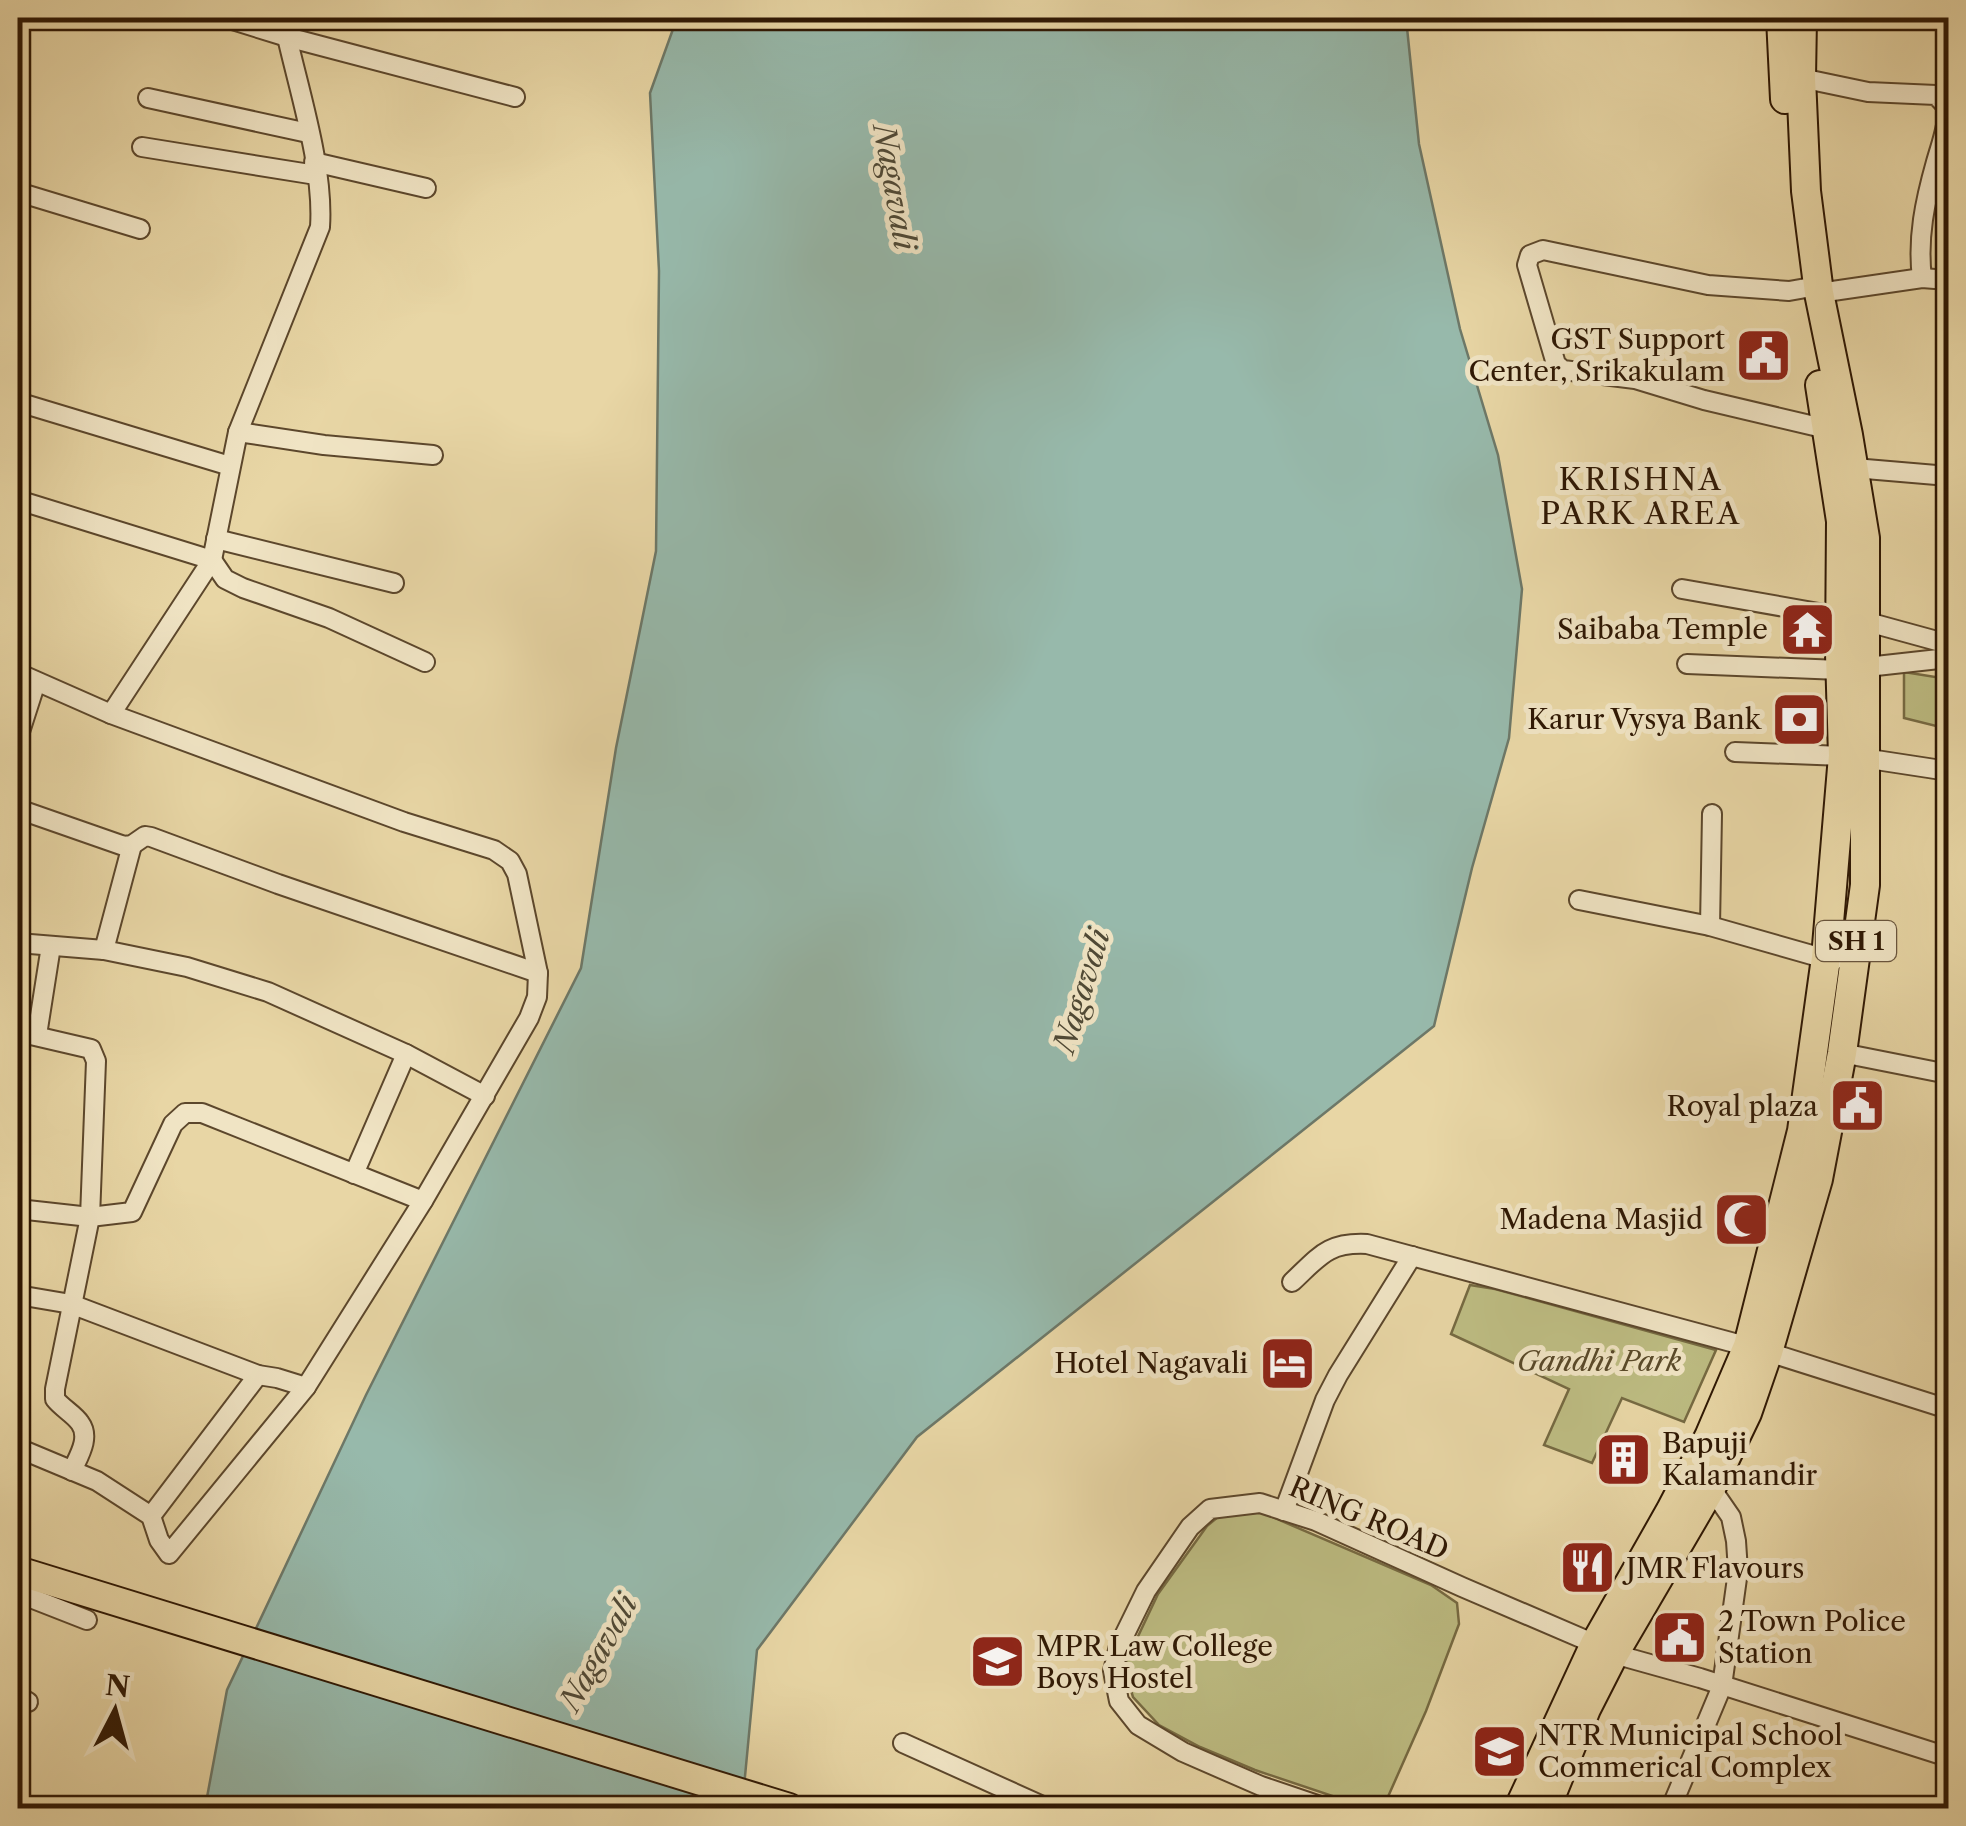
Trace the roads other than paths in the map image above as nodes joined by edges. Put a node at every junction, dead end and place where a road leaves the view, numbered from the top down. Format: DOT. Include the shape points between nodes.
graph roads {
  1 [pos="226,18"];
  2 [pos="1781,18"];
  3 [pos="1802,18"];
  4 [pos="1926,18"];
  5 [pos="1948,22"];
  6 [pos="287,37"];
  7 [pos="1801,78"];
  8 [pos="515,97"];
  9 [pos="148,98"];
  10 [pos="308,133"];
  11 [pos="142,147"];
  12 [pos="315,168"];
  13 [pos="426,188"];
  14 [pos="18,192"];
  15 [pos="140,228"];
  16 [pos="1922,278"];
  17 [pos="1948,280"];
  18 [pos="1813,291"];
  19 [pos="18,402"];
  20 [pos="1827,429"];
  21 [pos="238,432"];
  22 [pos="433,456"];
  23 [pos="230,466"];
  24 [pos="1854,468"];
  25 [pos="1948,476"];
  26 [pos="18,500"];
  27 [pos="216,539"];
  28 [pos="212,560"];
  29 [pos="394,583"];
  30 [pos="1682,589"];
  31 [pos="1852,619"];
  32 [pos="1948,644"];
  33 [pos="1948,658"];
  34 [pos="425,662"];
  35 [pos="1687,664"];
  36 [pos="1852,668"];
  37 [pos="18,673"];
  38 [pos="36,682"];
  39 [pos="111,714"];
  40 [pos="18,738"];
  41 [pos="1735,752"];
  42 [pos="1853,757"];
  43 [pos="1948,771"];
  44 [pos="18,809"];
  45 [pos="1712,814"];
  46 [pos="132,845"];
  47 [pos="1579,900"];
  48 [pos="1710,926"];
  49 [pos="18,942"];
  50 [pos="51,946"];
  51 [pos="104,950"];
  52 [pos="1826,958"];
  53 [pos="1852,968"];
  54 [pos="538,974"];
  55 [pos="27,1033"];
  56 [pos="1842,1053"];
  57 [pos="406,1054"];
  58 [pos="1948,1074"];
  59 [pos="484,1096"];
  60 [pos="354,1174"];
  61 [pos="423,1201"];
  62 [pos="18,1208"];
  63 [pos="90,1216"];
  64 [pos="1412,1256"];
  65 [pos="1292,1282"];
  66 [pos="18,1295"];
  67 [pos="71,1304"];
  68 [pos="1758,1349"];
  69 [pos="258,1375"];
  70 [pos="306,1387"];
  71 [pos="1948,1409"];
  72 [pos="18,1448"];
  73 [pos="72,1471"];
  74 [pos="1710,1488"];
  75 [pos="1284,1510"];
  76 [pos="151,1516"];
  77 [pos="18,1571"];
  78 [pos="18,1594"];
  79 [pos="88,1607"];
  80 [pos="1604,1649"];
  81 [pos="1722,1686"];
  82 [pos="903,1743"];
  83 [pos="1948,1757"];
  84 [pos="789,1808"];
  85 [pos="1047,1808"];
  86 [pos="1326,1808"];
  87 [pos="1519,1808"];
  88 [pos="1546,1808"];
  89 [pos="1671,1808"];
  1 -- 6 [label="street"];
  2 -- 18 [label="main road, SH 1" via="1782,78"];
  3 -- 7 [label="main road, SH 1"];
  4 -- 5 [label="street"];
  6 -- 8 [label="street"];
  6 -- 10 [label="street"];
  7 -- 16 [label="street" via="1868,92 1936,95 1948,108 1925,202"];
  7 -- 18 [label="main road, SH 1"];
  9 -- 10 [label="street"];
  10 -- 12 [label="street"];
  11 -- 12 [label="street"];
  12 -- 13 [label="street"];
  12 -- 21 [label="street" via="320,227"];
  14 -- 15 [label="street"];
  16 -- 17 [label="street"];
  16 -- 18 [label="street"];
  18 -- 20 [label="main road, SH 1"];
  18 -- 20 [label="street" via="1708,285 1543,250 1530,255 1527,265 1563,370 1635,379"];
  18 -- 24 [label="main road, SH 1"];
  19 -- 23 [label="street"];
  20 -- 31 [label="main road, SH 1"];
  21 -- 22 [label="street"];
  21 -- 23 [label="street"];
  23 -- 27 [label="street"];
  24 -- 25 [label="street"];
  24 -- 31 [label="main road, SH 1" via="1865,538"];
  26 -- 28 [label="street"];
  27 -- 28 [label="street"];
  27 -- 29 [label="street"];
  28 -- 34 [label="street" via="224,579"];
  28 -- 39 [label="street"];
  30 -- 31 [label="street"];
  31 -- 32 [label="street"];
  31 -- 36 [label="main road, SH 1"];
  33 -- 36 [label="street"];
  35 -- 36 [label="street"];
  36 -- 42 [label="main road, SH 1"];
  37 -- 38 [label="street"];
  38 -- 39 [label="street"];
  38 -- 40 [label="street"];
  39 -- 54 [label="street" via="494,850 516,874"];
  41 -- 42 [label="street"];
  42 -- 43 [label="street"];
  42 -- 52 [label="main road, SH 1"];
  42 -- 53 [label="main road, SH 1" via="1864,885"];
  44 -- 46 [label="street"];
  45 -- 48 [label="street"];
  46 -- 51 [label="street"];
  46 -- 54 [label="street" via="151,837"];
  47 -- 48 [label="street"];
  48 -- 52 [label="street"];
  49 -- 50 [label="street"];
  50 -- 51 [label="street"];
  50 -- 55 [label="street"];
  51 -- 57 [label="street" via="268,992"];
  52 -- 53 [label="street"];
  52 -- 68 [label="main road, SH 1" via="1802,1131"];
  53 -- 56 [label="main road, SH 1"];
  54 -- 59 [label="street" via="528,1018"];
  55 -- 63 [label="street" via="91,1050 96,1061"];
  56 -- 58 [label="street"];
  56 -- 68 [label="main road, SH 1" via="1818,1179"];
  57 -- 59 [label="street"];
  57 -- 60 [label="street"];
  59 -- 61 [label="street"];
  60 -- 61 [label="street"];
  60 -- 63 [label="street" via="202,1113 185,1113 173,1124 132,1212"];
  61 -- 70 [label="street"];
  62 -- 63 [label="street"];
  63 -- 67 [label="street"];
  64 -- 65 [label="street" via="1344,1243 1326,1250"];
  64 -- 68 [label="street"];
  64 -- 75 [label="street" via="1325,1400"];
  66 -- 67 [label="street"];
  67 -- 69 [label="street"];
  67 -- 73 [label="street" via="54,1388 55,1399 85,1436"];
  68 -- 71 [label="street"];
  68 -- 74 [label="main road, SH 1" via="1747,1413"];
  68 -- 80 [label="main road, SH 1"];
  69 -- 70 [label="street"];
  69 -- 76 [label="street"];
  70 -- 76 [label="street" via="169,1554"];
  72 -- 73 [label="street"];
  73 -- 76 [label="street"];
  74 -- 80 [label="main road, SH 1"];
  74 -- 81 [label="street" via="1730,1516 1738,1571"];
  75 -- 80 [label="street, RING ROAD"];
  75 -- 86 [label="street, RING ROAD" via="1260,1502 1210,1509 1190,1527 1146,1591 1113,1672 1119,1701 1138,1725 1183,1752"];
  77 -- 79 [label="main road"];
  78 -- 79 [label="street"];
  79 -- 84 [label="main road"];
  80 -- 81 [label="street, RING ROAD"];
  80 -- 87 [label="main road, SH 1"];
  80 -- 88 [label="main road, SH 1"];
  81 -- 83 [label="street, RING ROAD"];
  81 -- 89 [label="street"];
  82 -- 85 [label="street"];
}
